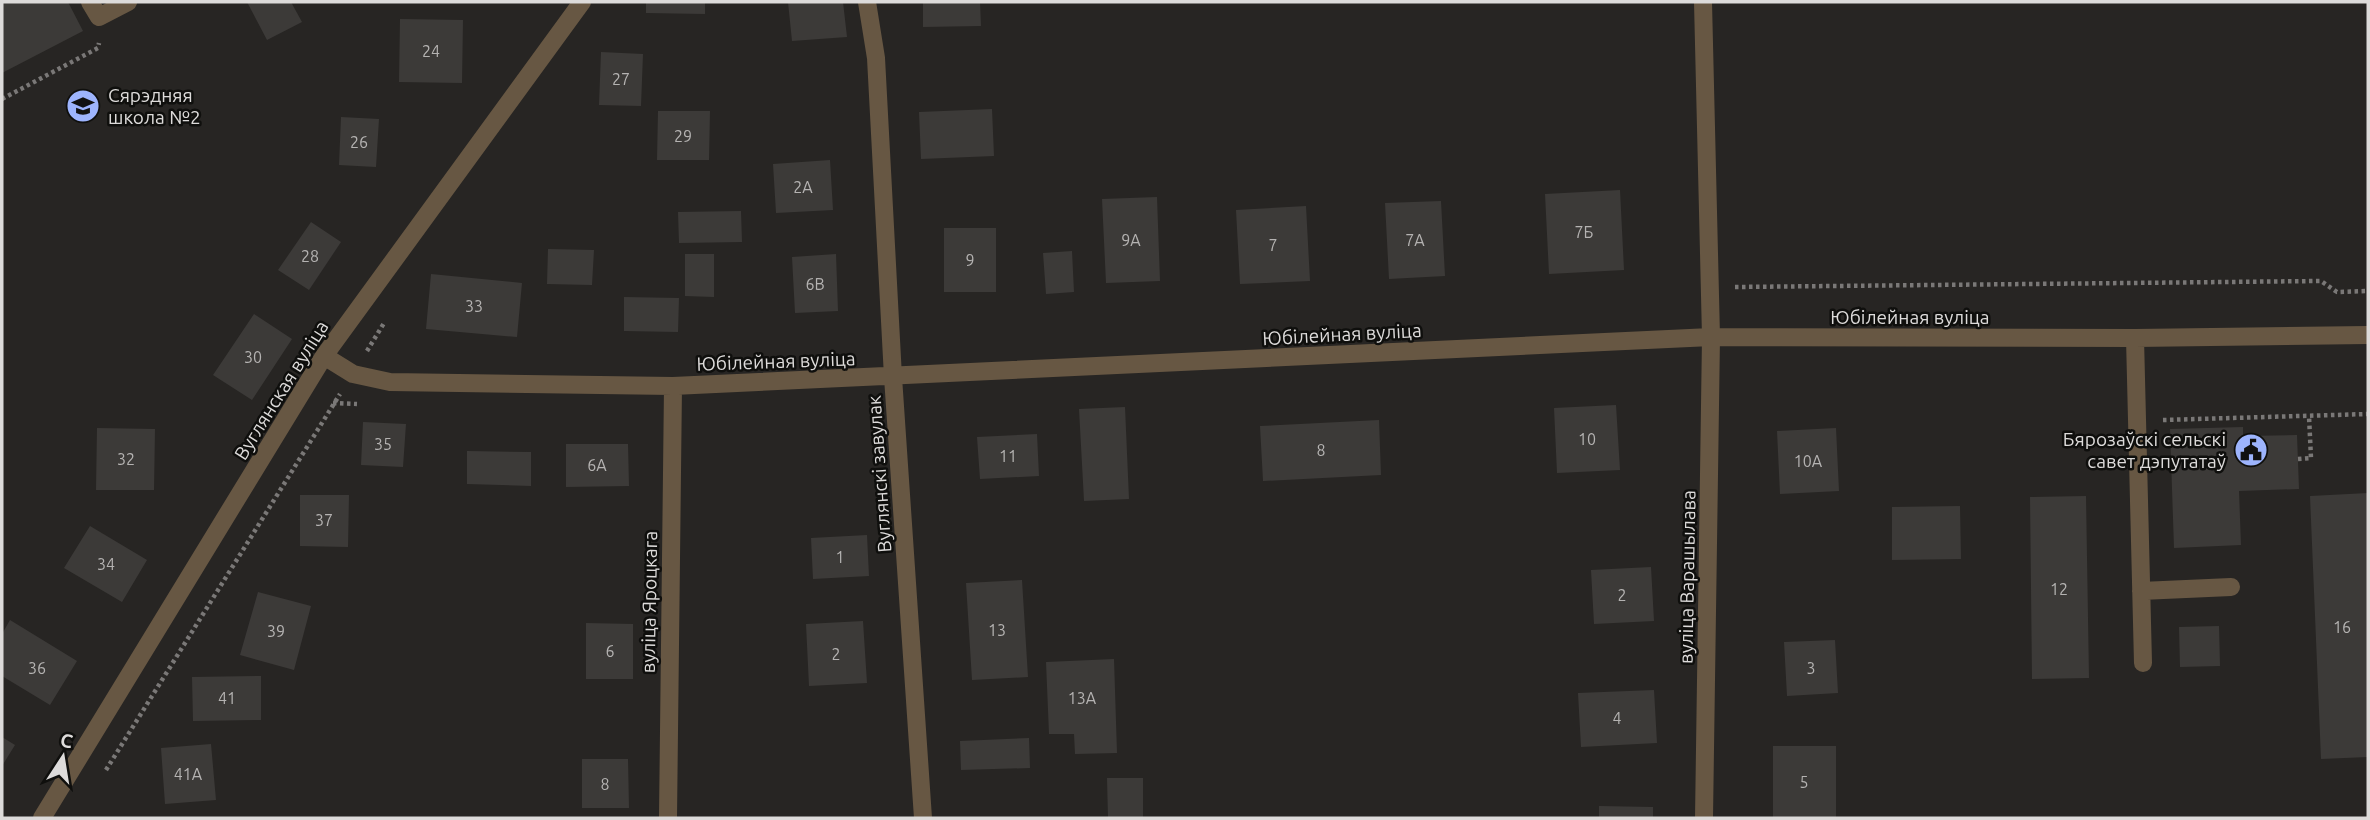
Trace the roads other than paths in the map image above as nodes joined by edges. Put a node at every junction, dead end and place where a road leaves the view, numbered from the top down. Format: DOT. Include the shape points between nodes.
graph roads {
  1 [pos="128,2"];
  2 [pos="582,2"];
  3 [pos="867,2"];
  4 [pos="1703,2"];
  5 [pos="94,9"];
  6 [pos="2368,335"];
  7 [pos="1711,337"];
  8 [pos="2135,338"];
  9 [pos="324,356"];
  10 [pos="893,377"];
  11 [pos="673,386"];
  12 [pos="2231,587"];
  13 [pos="2141,591"];
  14 [pos="2143,663"];
  15 [pos="42,818"];
  16 [pos="668,818"];
  17 [pos="923,818"];
  18 [pos="1704,818"];
  1 -- 5 [label="street"];
  2 -- 9 [label="street, Вуглянская вуліца"];
  3 -- 10 [label="street, Вуглянскі завулак" via="876,58"];
  4 -- 7 [label="street, вуліца Варашылава"];
  6 -- 8 [label="street, Юбілейная вуліца"];
  7 -- 8 [label="street, Юбілейная вуліца"];
  7 -- 10 [label="street, Юбілейная вуліца"];
  7 -- 18 [label="street, вуліца Варашылава"];
  8 -- 13 [label="street"];
  9 -- 11 [label="street, Юбілейная вуліца" via="354,374 390,382"];
  9 -- 15 [label="street, Вуглянская вуліца"];
  10 -- 11 [label="street, Юбілейная вуліца"];
  10 -- 17 [label="street, Вуглянскі завулак"];
  11 -- 16 [label="street, вуліца Яроцкага"];
  12 -- 13 [label="street"];
  13 -- 14 [label="street"];
}
